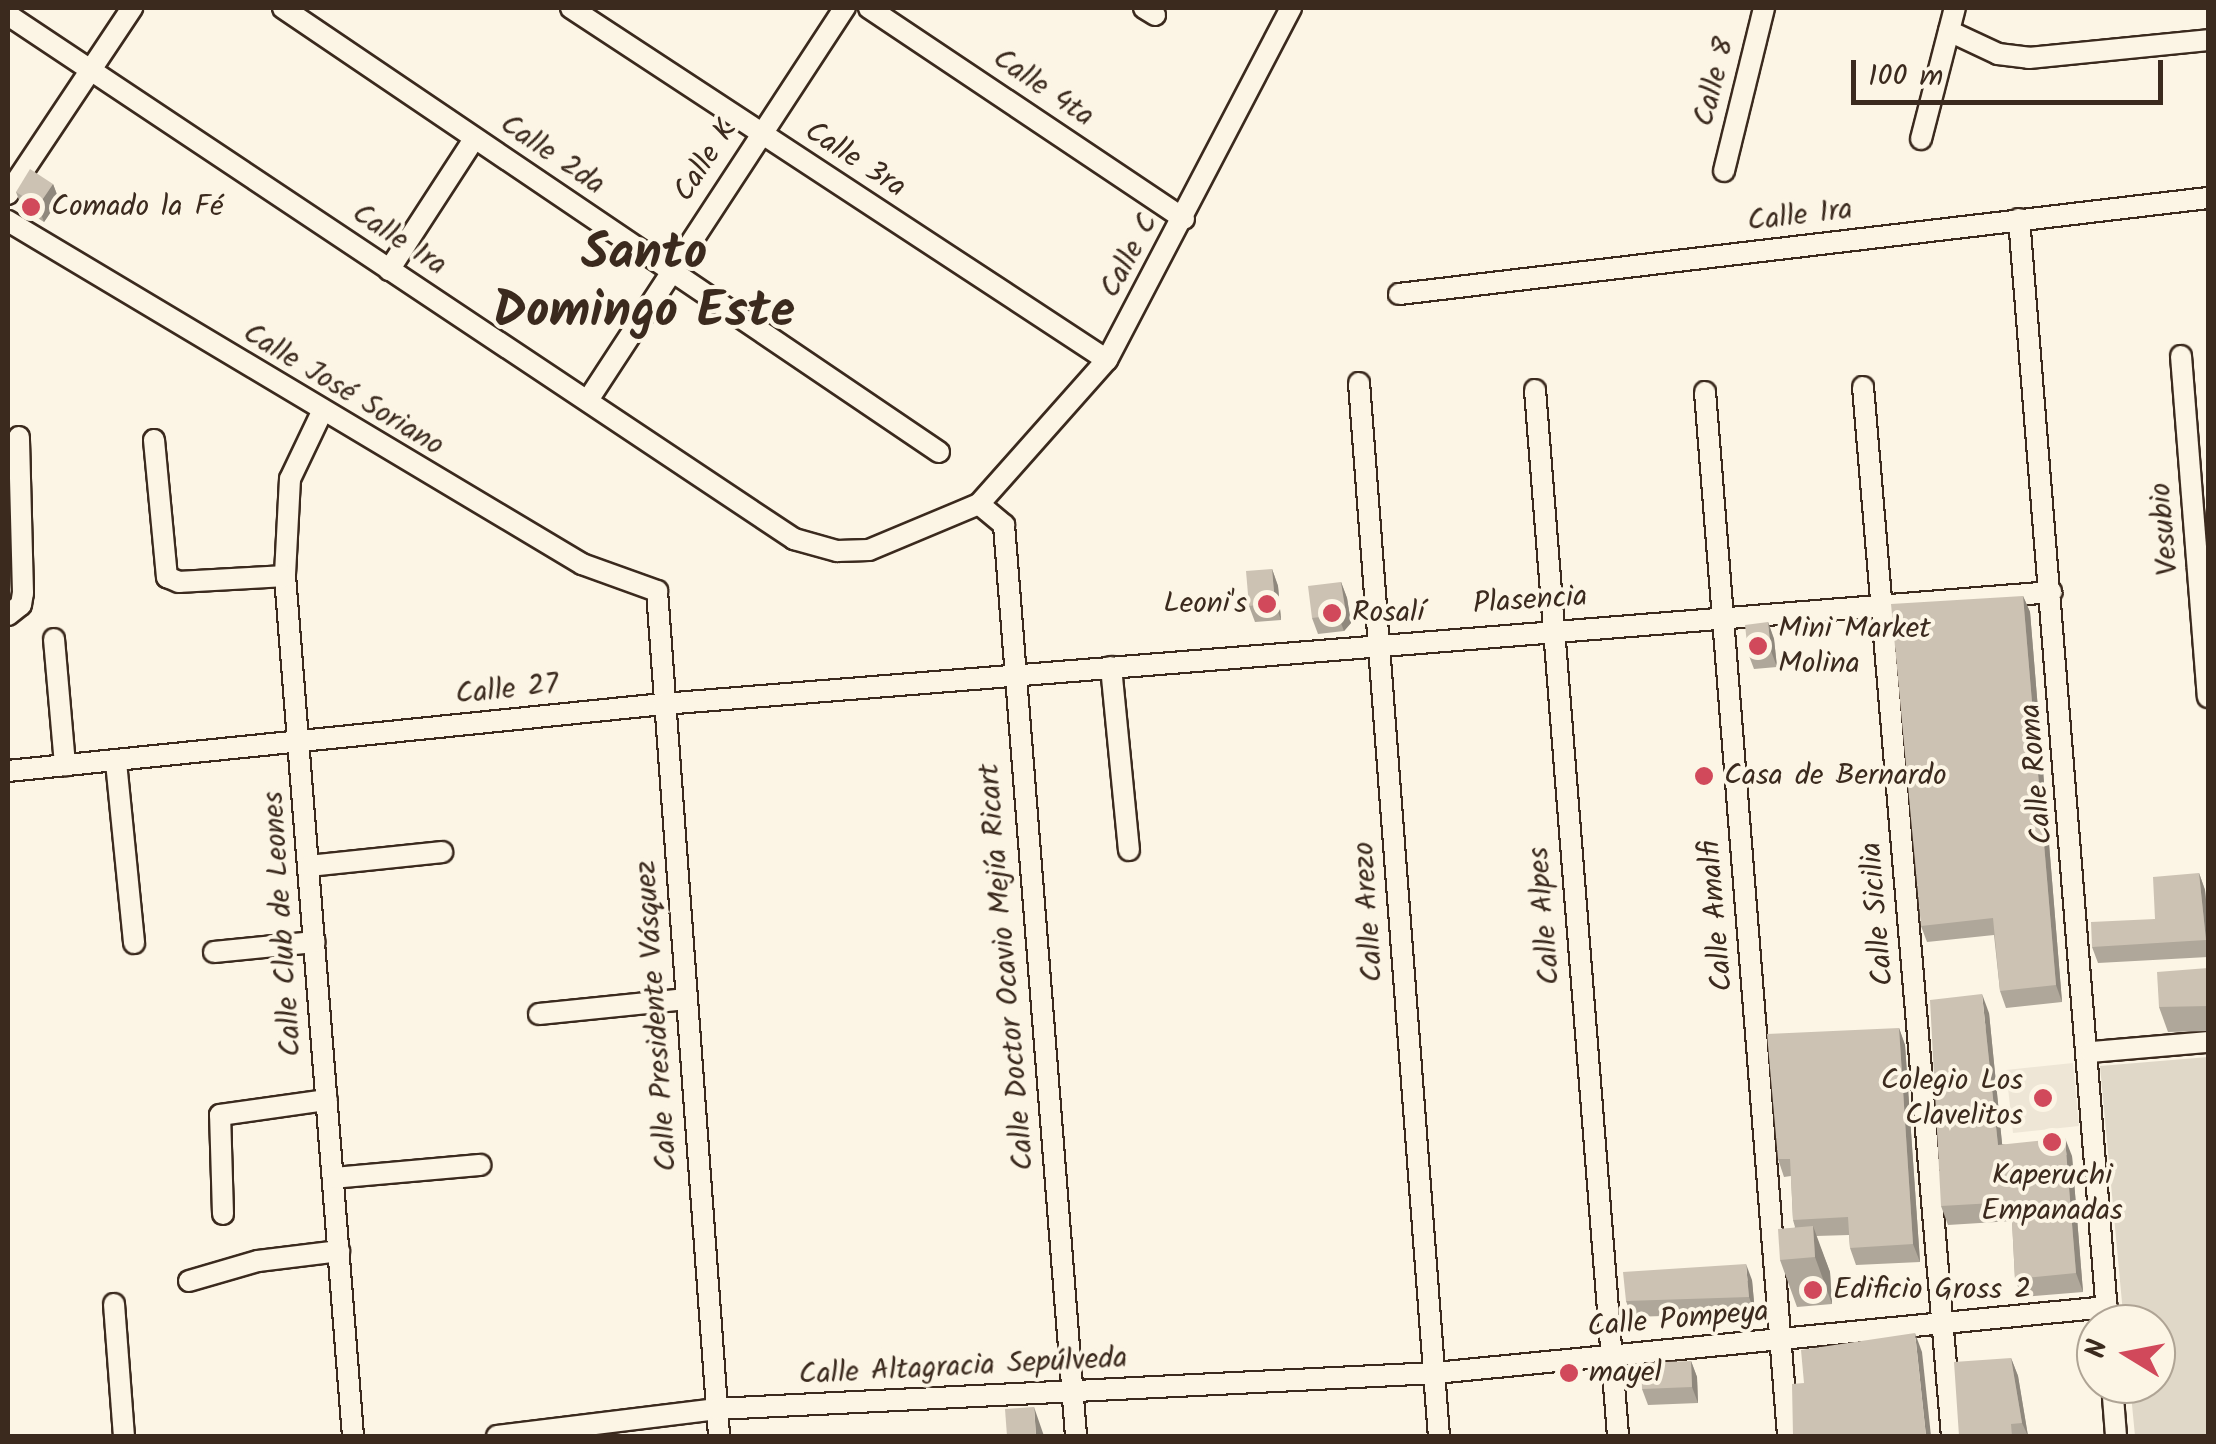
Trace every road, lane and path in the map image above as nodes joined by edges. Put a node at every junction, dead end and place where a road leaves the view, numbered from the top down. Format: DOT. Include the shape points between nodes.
graph roads {
  1 [pos="132,8"];
  2 [pos="282,8"];
  3 [pos="571,8"];
  4 [pos="845,8"];
  5 [pos="869,8"];
  6 [pos="1291,8"];
  7 [pos="1764,8"];
  8 [pos="1955,8"];
  9 [pos="8,15"];
  10 [pos="1950,31"];
  11 [pos="2208,40"];
  12 [pos="89,70"];
  13 [pos="760,134"];
  14 [pos="474,139"];
  15 [pos="1921,139"];
  16 [pos="1724,171"];
  17 [pos="8,194"];
  18 [pos="2208,198"];
  19 [pos="2018,218"];
  20 [pos="1184,219"];
  21 [pos="8,221"];
  22 [pos="389,270"];
  23 [pos="672,271"];
  24 [pos="1399,294"];
  25 [pos="2180,356"];
  26 [pos="1108,360"];
  27 [pos="1358,383"];
  28 [pos="1863,386"];
  29 [pos="1536,390"];
  30 [pos="1705,392"];
  31 [pos="588,400"];
  32 [pos="321,414"];
  33 [pos="19,437"];
  34 [pos="154,440"];
  35 [pos="940,452"];
  36 [pos="980,504"];
  37 [pos="285,576"];
  38 [pos="2204,585"];
  39 [pos="657,591"];
  40 [pos="2051,592"];
  41 [pos="1881,604"];
  42 [pos="8,615"];
  43 [pos="1723,616"];
  44 [pos="1552,630"];
  45 [pos="54,639"];
  46 [pos="1378,642"];
  47 [pos="1111,667"];
  48 [pos="1014,676"];
  49 [pos="2208,697"];
  50 [pos="664,704"];
  51 [pos="300,743"];
  52 [pos="116,762"];
  53 [pos="65,766"];
  54 [pos="8,771"];
  55 [pos="1128,850"];
  56 [pos="442,852"];
  57 [pos="309,866"];
  58 [pos="315,942"];
  59 [pos="134,943"];
  60 [pos="214,952"];
  61 [pos="686,999"];
  62 [pos="538,1014"];
  63 [pos="2208,1042"];
  64 [pos="2090,1052"];
  65 [pos="327,1100"];
  66 [pos="480,1164"];
  67 [pos="333,1178"];
  68 [pos="223,1214"];
  69 [pos="339,1251"];
  70 [pos="189,1281"];
  71 [pos="114,1304"];
  72 [pos="2107,1304"];
  73 [pos="2076,1318"];
  74 [pos="1943,1325"];
  75 [pos="1780,1340"];
  76 [pos="1612,1356"];
  77 [pos="1434,1373"];
  78 [pos="1071,1392"];
  79 [pos="2114,1404"];
  80 [pos="716,1409"];
  81 [pos="124,1436"];
  82 [pos="353,1436"];
  83 [pos="497,1436"];
  84 [pos="719,1436"];
  85 [pos="1076,1436"];
  86 [pos="1439,1436"];
  87 [pos="1618,1436"];
  88 [pos="1788,1436"];
  89 [pos="1952,1436"];
  90 [pos="2116,1436"];
  1 -- 12 [label="street"];
  2 -- 14 [label="street, Calle 2da"];
  3 -- 13 [label="street, Calle 3ra"];
  4 -- 13 [label="street, Calle K"];
  5 -- 20 [label="street, Calle 4ta"];
  6 -- 20 [label="street, Calle C"];
  7 -- 16 [label="street, Calle 8"];
  8 -- 10 [label="street"];
  9 -- 12 [label="street, Calle 1ra"];
  10 -- 11 [label="street" via="1998,54 2029,58"];
  10 -- 15 [label="street"];
  12 -- 17 [label="street"];
  12 -- 22 [label="street, Calle 1ra"];
  13 -- 23 [label="street, Calle K"];
  13 -- 26 [label="street, Calle 3ra"];
  14 -- 22 [label="street"];
  14 -- 23 [label="street, Calle 2da"];
  18 -- 19 [label="street, Calle 1ra"];
  19 -- 24 [label="street, Calle 1ra"];
  19 -- 40 [label="street, Calle Roma"];
  20 -- 26 [label="street, Calle C"];
  21 -- 32 [label="street, Calle José Soriano"];
  22 -- 31 [label="street, Calle 1ra"];
  23 -- 31 [label="street, Calle K"];
  23 -- 35 [label="street, Calle 2da"];
  25 -- 38 [label="street, Vesubio"];
  26 -- 36 [label="street, Calle C"];
  27 -- 46 [label="street, Calle Arezo"];
  28 -- 41 [label="street, Calle Sicilia"];
  29 -- 44 [label="street, Calle Alpes"];
  30 -- 43 [label="street, Calle Amalfi"];
  31 -- 36 [label="street, Calle 1ra" via="794,539 822,547 869,550"];
  32 -- 37 [label="street, Calle Club de Leones" via="290,479"];
  32 -- 39 [label="street, Calle José Soriano" via="582,564"];
  33 -- 42 [label="street" via="23,593 21,605"];
  34 -- 37 [label="street" via="168,578"];
  36 -- 48 [label="street, Calle Doctor Ocavio Mejía Ricart" via="1004,525"];
  37 -- 51 [label="street, Calle Club de Leones"];
  38 -- 49 [label="street, Vesubio"];
  39 -- 50 [label="street, Calle Presidente Vásquez"];
  40 -- 41 [label="street, Plasencia"];
  40 -- 64 [label="street, Calle Roma"];
  41 -- 43 [label="street, Plasencia"];
  41 -- 74 [label="street, Calle Sicilia"];
  43 -- 44 [label="street, Plasencia"];
  43 -- 75 [label="street, Calle Amalfi"];
  44 -- 46 [label="street, Plasencia"];
  44 -- 76 [label="street, Calle Alpes"];
  45 -- 53 [label="street"];
  46 -- 47 [label="street, Plasencia"];
  46 -- 77 [label="street, Calle Arezo"];
  47 -- 48 [label="street, Plasencia"];
  47 -- 55 [label="street"];
  48 -- 50 [label="street, Calle 27"];
  48 -- 78 [label="street, Calle Doctor Ocavio Mejía Ricart"];
  50 -- 51 [label="street, Calle 27"];
  50 -- 61 [label="street, Calle Presidente Vásquez"];
  51 -- 52 [label="street, Calle 27"];
  51 -- 57 [label="street, Calle Club de Leones"];
  52 -- 53 [label="street, Calle 27"];
  52 -- 59 [label="street"];
  53 -- 54 [label="street, Calle 27"];
  56 -- 57 [label="street"];
  57 -- 58 [label="street, Calle Club de Leones"];
  58 -- 60 [label="street"];
  58 -- 65 [label="street, Calle Club de Leones"];
  61 -- 62 [label="street"];
  61 -- 80 [label="street, Calle Presidente Vásquez"];
  63 -- 64 [label="street"];
  64 -- 72 [label="street, Calle Roma"];
  65 -- 67 [label="street, Calle Club de Leones"];
  65 -- 68 [label="street" via="220,1115"];
  66 -- 67 [label="street"];
  67 -- 69 [label="street, Calle Club de Leones"];
  69 -- 70 [label="street" via="258,1261"];
  69 -- 82 [label="street, Calle Club de Leones"];
  71 -- 81 [label="street"];
  73 -- 74 [label="street, Calle Pompeya"];
  74 -- 75 [label="street, Calle Pompeya"];
  74 -- 89 [label="street, Calle Sicilia"];
  75 -- 76 [label="street, Calle Pompeya"];
  75 -- 88 [label="street, Calle Amalfi"];
  76 -- 77 [label="street, Calle Pompeya"];
  76 -- 87 [label="street, Calle Alpes"];
  77 -- 78 [label="street, Calle Altagracia Sepúlveda"];
  77 -- 86 [label="street, Calle Arezo"];
  78 -- 80 [label="street, Calle Altagracia Sepúlveda"];
  78 -- 85 [label="street, Calle Doctor Ocavio Mejía Ricart"];
  79 -- 90 [label="street"];
  80 -- 83 [label="street, Calle Altagracia Sepúlveda"];
  80 -- 84 [label="street, Calle Presidente Vásquez"];
}
